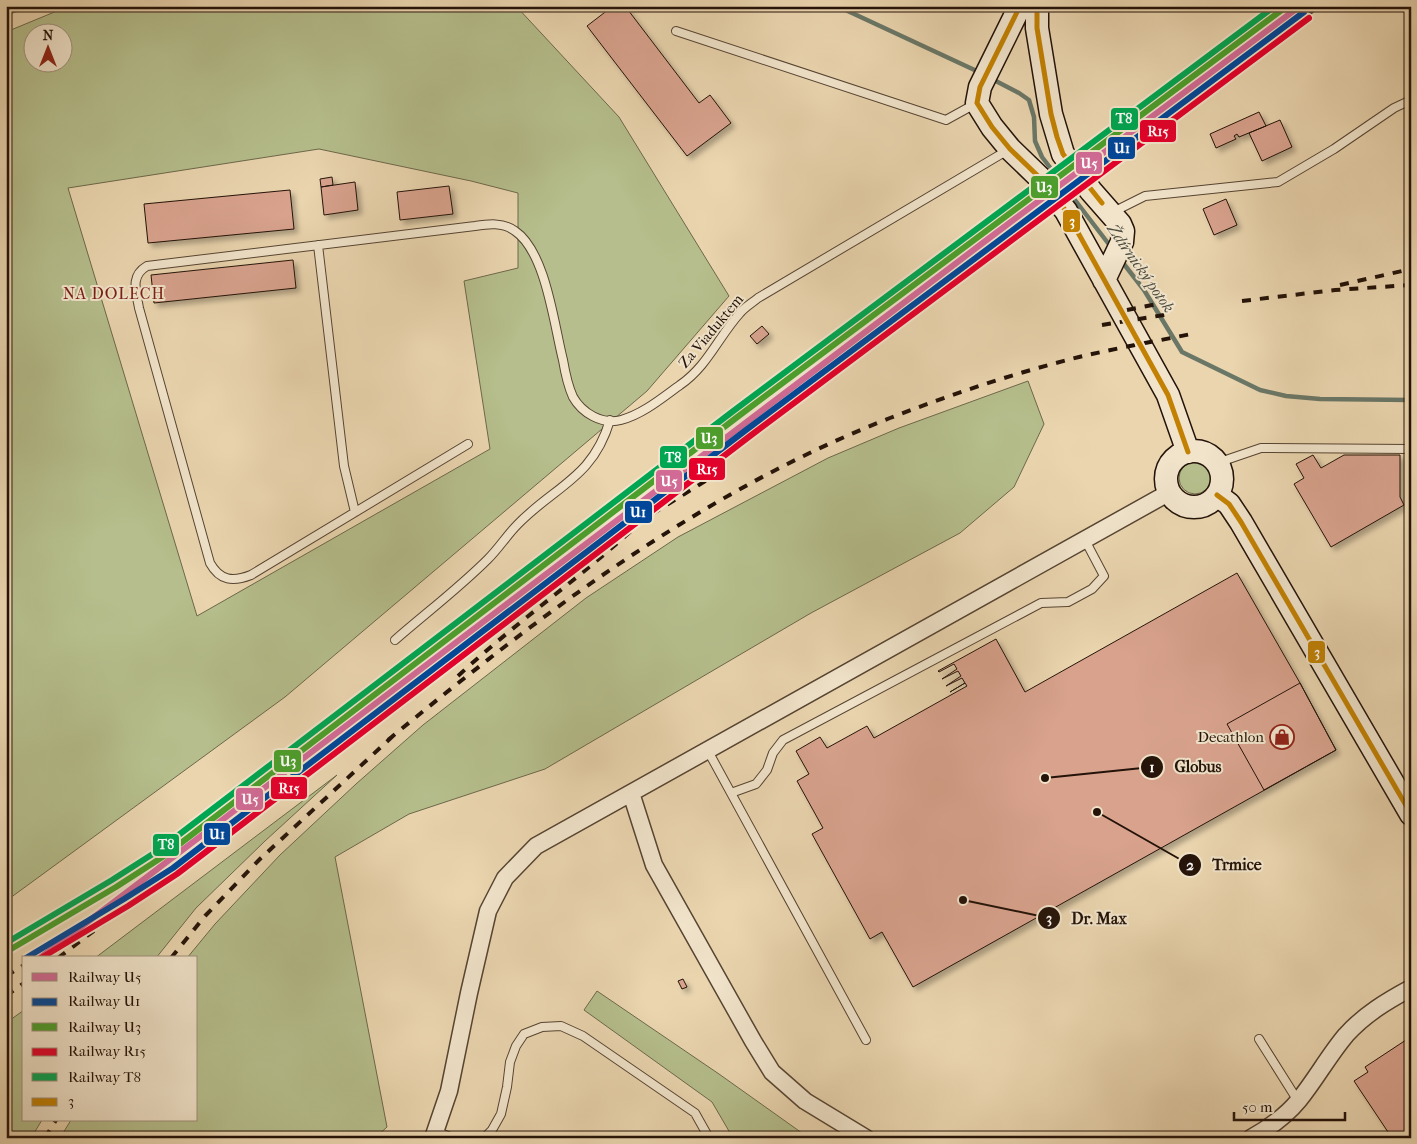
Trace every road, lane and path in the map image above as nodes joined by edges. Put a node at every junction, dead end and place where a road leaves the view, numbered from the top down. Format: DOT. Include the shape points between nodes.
graph roads {
  1 [pos="1020,6"];
  2 [pos="1037,6"];
  3 [pos="676,31"];
  4 [pos="979,95"];
  5 [pos="1411,100"];
  6 [pos="1010,149"];
  7 [pos="1111,213"];
  8 [pos="318,245"];
  9 [pos="1104,280"];
  10 [pos="610,420"];
  11 [pos="468,444"];
  12 [pos="1411,448"];
  13 [pos="1188,452"];
  14 [pos="1217,463"];
  15 [pos="1170,492"];
  16 [pos="1217,495"];
  17 [pos="355,512"];
  18 [pos="1085,540"];
  19 [pos="396,640"];
  20 [pos="708,752"];
  21 [pos="631,793"];
  22 [pos="730,793"];
  23 [pos="1411,814"];
  24 [pos="1411,988"];
  25 [pos="1259,1039"];
  26 [pos="866,1040"];
  27 [pos="1298,1101"];
  28 [pos="434,1134"];
  29 [pos="453,1138"];
  30 [pos="484,1138"];
  31 [pos="709,1138"];
  32 [pos="866,1138"];
  33 [pos="1251,1138"];
  1 -- 4 [label="main road"];
  2 -- 7 [label="main road" via="1037,28 1051,114 1060,146 1091,191"];
  3 -- 4 [label="lane" via="946,120"];
  4 -- 6 [label="main road" via="992,127"];
  5 -- 7 [label="lane" via="1278,182 1145,196"];
  6 -- 9 [label="main road" via="1039,177 1066,211"];
  6 -- 10 [label="lane, Za Viaduktem" via="758,298 740,312 709,357 689,379 651,406 620,420"];
  7 -- 9 [label="main road" via="1123,231 1118,251"];
  8 -- 10 [label="lane" via="493,224 516,231 534,254 548,290 572,395 590,414"];
  8 -- 17 [label="lane" via="344,466"];
  8 -- 17 [label="lane" via="147,266 136,277 135,286 215,572 230,579 251,575"];
  9 -- 13 [label="main road" via="1168,395"];
  10 -- 19 [label="lane" via="605,437 576,477 518,523 488,558"];
  11 -- 17 [label="lane"];
  12 -- 14 [label="lane" via="1261,448"];
  13 -- 14 [label="main road" via="1204,453"];
  13 -- 15 [label="main road" via="1170,467 1167,475"];
  14 -- 16 [label="main road" via="1222,479"];
  15 -- 16 [label="main road" via="1176,500 1193,507 1202,506"];
  15 -- 18 [label="street"];
  16 -- 23 [label="main road" via="1229,504 1241,522"];
  18 -- 20 [label="street"];
  18 -- 22 [label="lane" via="1104,576 1092,589 1068,602 1041,603 783,740 756,784"];
  20 -- 21 [label="street"];
  20 -- 22 [label="lane"];
  21 -- 28 [label="street" via="536,846 505,878 488,912 449,1091"];
  21 -- 32 [label="street" via="654,865 772,1072 805,1101"];
  22 -- 26 [label="lane"];
  24 -- 27 [label="street" via="1380,1005 1346,1036"];
  25 -- 27 [label="lane"];
  27 -- 33 [label="street" via="1270,1128"];
  28 -- 29 [label="lane"];
  30 -- 31 [label="lane" via="500,1114 510,1062 524,1034 542,1027 561,1026 584,1036 695,1113"];
}
